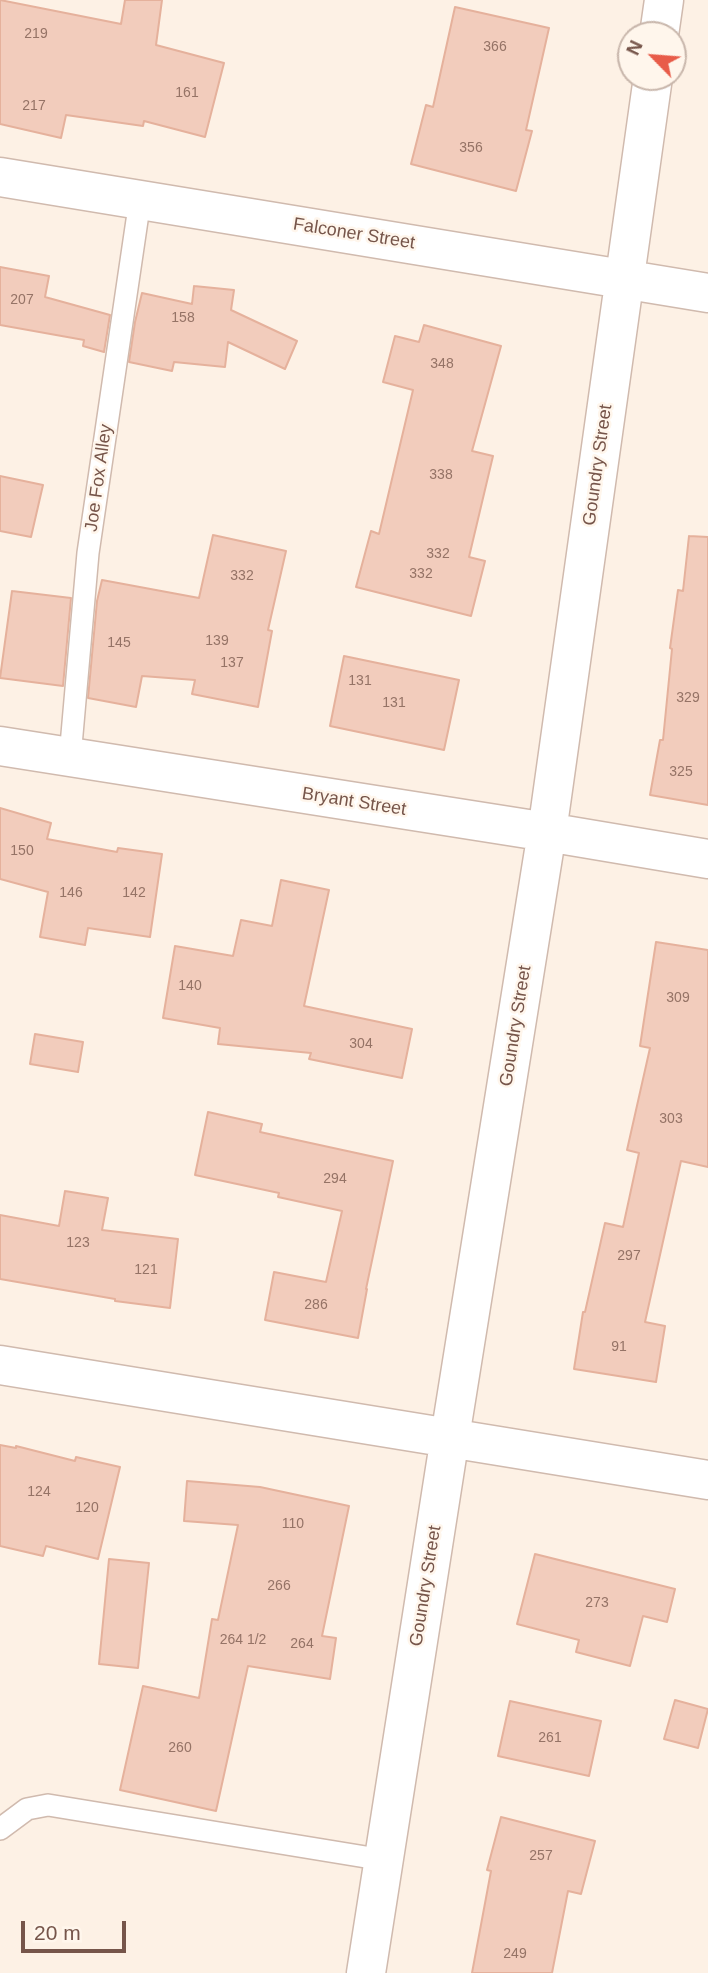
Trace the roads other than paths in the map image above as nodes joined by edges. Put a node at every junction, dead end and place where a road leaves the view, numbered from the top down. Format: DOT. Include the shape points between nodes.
graph roads {
  1 [pos="664,0"];
  2 [pos="661,21"];
  3 [pos="651,91"];
  4 [pos="0,177"];
  5 [pos="140,200"];
  6 [pos="624,278"];
  7 [pos="708,293"];
  8 [pos="0,746"];
  9 [pos="70,757"];
  10 [pos="547,832"];
  11 [pos="708,859"];
  12 [pos="0,1365"];
  13 [pos="450,1437"];
  14 [pos="708,1480"];
  15 [pos="0,1829"];
  16 [pos="384,1860"];
  17 [pos="366,1973"];
  1 -- 2 [label="street"];
  3 -- 6 [label="street, Goundry Street"];
  4 -- 5 [label="street, Falconer Street"];
  5 -- 6 [label="street, Falconer Street"];
  5 -- 9 [label="lane, Joe Fox Alley" via="88,553"];
  6 -- 7 [label="street, Falconer Street"];
  6 -- 10 [label="street, Goundry Street"];
  8 -- 9 [label="street, Bryant Street"];
  9 -- 10 [label="street, Bryant Street"];
  10 -- 11 [label="street, Bryant Street"];
  10 -- 13 [label="street, Goundry Street"];
  12 -- 13 [label="street"];
  13 -- 14 [label="street"];
  13 -- 16 [label="street, Goundry Street"];
  15 -- 16 [label="lane" via="27,1809 48,1805"];
  16 -- 17 [label="street, Goundry Street"];
}
